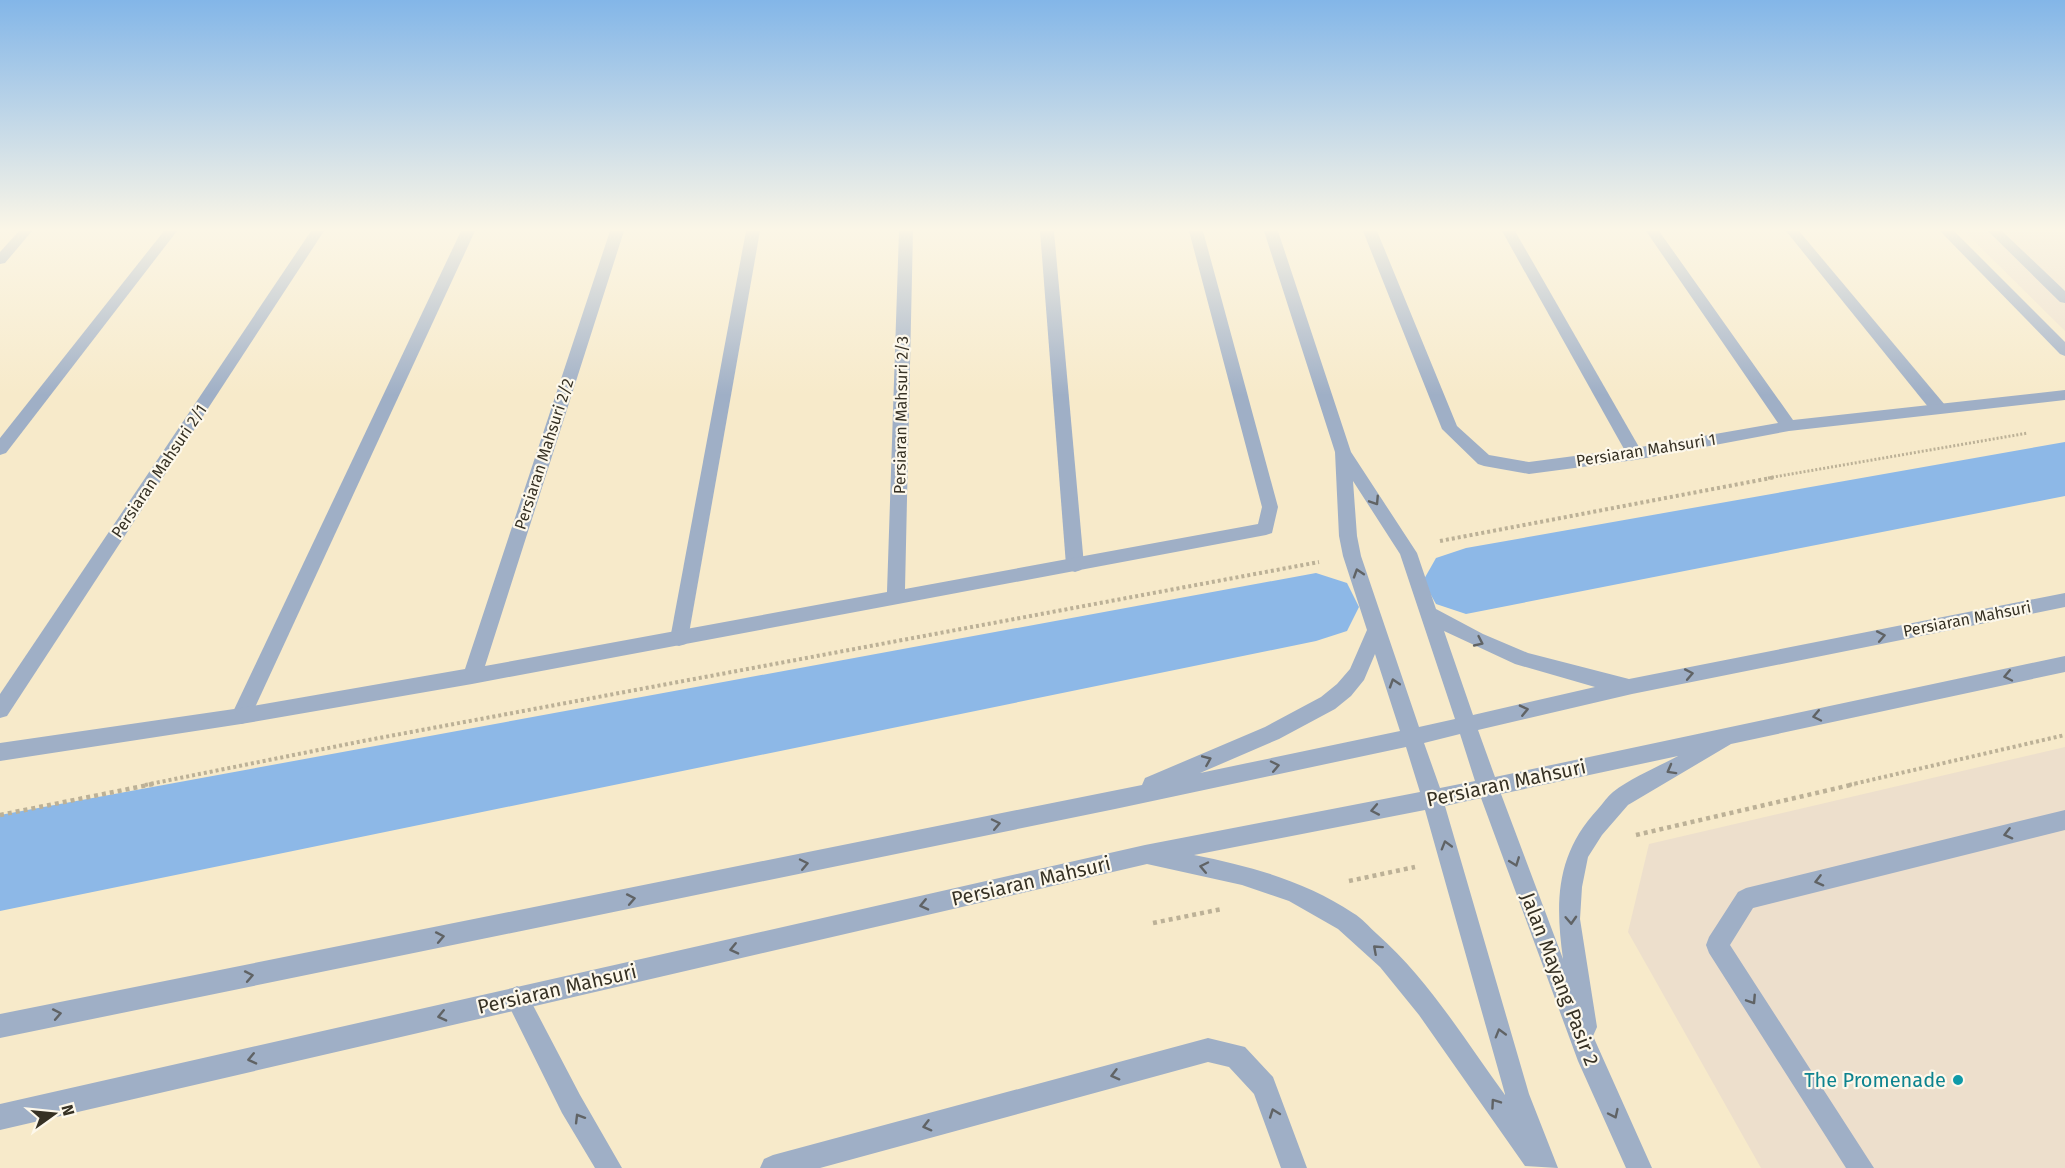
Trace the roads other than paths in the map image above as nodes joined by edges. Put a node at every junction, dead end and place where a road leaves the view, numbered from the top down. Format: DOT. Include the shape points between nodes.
graph roads {
  1 [pos="128,286"];
  2 [pos="282,286"];
  3 [pos="442,286"];
  4 [pos="599,286"];
  5 [pos="743,286"];
  6 [pos="905,286"];
  7 [pos="1052,286"];
  8 [pos="1211,286"];
  9 [pos="1289,286"];
  10 [pos="1392,286"];
  11 [pos="1539,286"];
  12 [pos="1690,286"];
  13 [pos="1837,286"];
  14 [pos="2000,286"];
  15 [pos="2051,286"];
  16 [pos="2065,299"];
  17 [pos="2065,351"];
  18 [pos="2065,394"];
  19 [pos="1939,409"];
  20 [pos="1789,426"];
  21 [pos="0,449"];
  22 [pos="1343,452"];
  23 [pos="1635,454"];
  24 [pos="1076,566"];
  25 [pos="897,599"];
  26 [pos="2065,600"];
  27 [pos="1428,613"];
  28 [pos="1377,628"];
  29 [pos="679,639"];
  30 [pos="2065,664"];
  31 [pos="472,676"];
  32 [pos="1632,686"];
  33 [pos="0,710"];
  34 [pos="241,716"];
  35 [pos="1467,723"];
  36 [pos="1741,732"];
  37 [pos="1412,737"];
  38 [pos="0,752"];
  39 [pos="1488,788"];
  40 [pos="1433,799"];
  41 [pos="1115,800"];
  42 [pos="2065,820"];
  43 [pos="1145,855"];
  44 [pos="517,998"];
  45 [pos="0,1026"];
  46 [pos="1590,1061"];
  47 [pos="0,1117"];
  48 [pos="609,1168"];
  49 [pos="773,1168"];
  50 [pos="1294,1168"];
  51 [pos="1543,1168"];
  52 [pos="1639,1168"];
  53 [pos="1861,1168"];
  1 -- 21 [label="street"];
  2 -- 33 [label="street, Persiaran Mahsuri 2/1"];
  3 -- 34 [label="street"];
  4 -- 31 [label="street, Persiaran Mahsuri 2/2"];
  5 -- 29 [label="street"];
  6 -- 25 [label="street, Persiaran Mahsuri 2/3"];
  7 -- 24 [label="street"];
  8 -- 24 [label="street" via="1270,507 1266,529"];
  9 -- 22 [label="street"];
  10 -- 23 [label="street, Persiaran Mahsuri 1" via="1450,429 1484,460 1529,468"];
  11 -- 23 [label="street"];
  12 -- 20 [label="street"];
  13 -- 19 [label="street"];
  14 -- 17 [label="street"];
  15 -- 16 [label="street"];
  18 -- 19 [label="street, Persiaran Mahsuri 1"];
  19 -- 20 [label="street, Persiaran Mahsuri 1"];
  20 -- 23 [label="street, Persiaran Mahsuri 1"];
  22 -- 27 [label="street, one-way" via="1403,543"];
  28 -- 22 [label="street, one-way" via="1348,536"];
  24 -- 25 [label="street"];
  25 -- 29 [label="street"];
  32 -- 26 [label="street, Persiaran Mahsuri, one-way"];
  27 -- 32 [label="street, one-way" via="1504,653 1554,670"];
  27 -- 35 [label="street"];
  37 -- 28 [label="street, one-way"];
  41 -- 28 [label="street, one-way" via="1272,733 1328,703 1357,674"];
  29 -- 31 [label="street"];
  30 -- 36 [label="street, Persiaran Mahsuri, one-way"];
  31 -- 34 [label="street"];
  35 -- 32 [label="street, Persiaran Mahsuri, one-way"];
  34 -- 38 [label="street"];
  35 -- 37 [label="street, Persiaran Mahsuri"];
  35 -- 39 [label="street, Jalan Mayang Pasir 2"];
  36 -- 39 [label="street, Persiaran Mahsuri"];
  36 -- 46 [label="street, one-way" via="1621,798 1594,828 1578,854 1569,919"];
  37 -- 40 [label="street"];
  41 -- 37 [label="street, Persiaran Mahsuri, one-way"];
  39 -- 40 [label="street, Persiaran Mahsuri"];
  39 -- 46 [label="street, Jalan Mayang Pasir 2, one-way"];
  40 -- 43 [label="street, Persiaran Mahsuri, one-way"];
  51 -- 40 [label="street, one-way" via="1517,1094"];
  45 -- 41 [label="street, Persiaran Mahsuri, one-way"];
  42 -- 53 [label="street, one-way" via="1746,898 1717,945"];
  43 -- 44 [label="street, Persiaran Mahsuri, one-way"];
  51 -- 43 [label="street, one-way" via="1427,1007 1388,959 1346,921 1295,893 1242,875"];
  44 -- 47 [label="street, Persiaran Mahsuri, one-way"];
  48 -- 44 [label="street, one-way"];
  46 -- 52 [label="street, Jalan Mayang Pasir 2, one-way"];
  50 -- 49 [label="street, one-way" via="1264,1086 1236,1056 1208,1050"];
}
